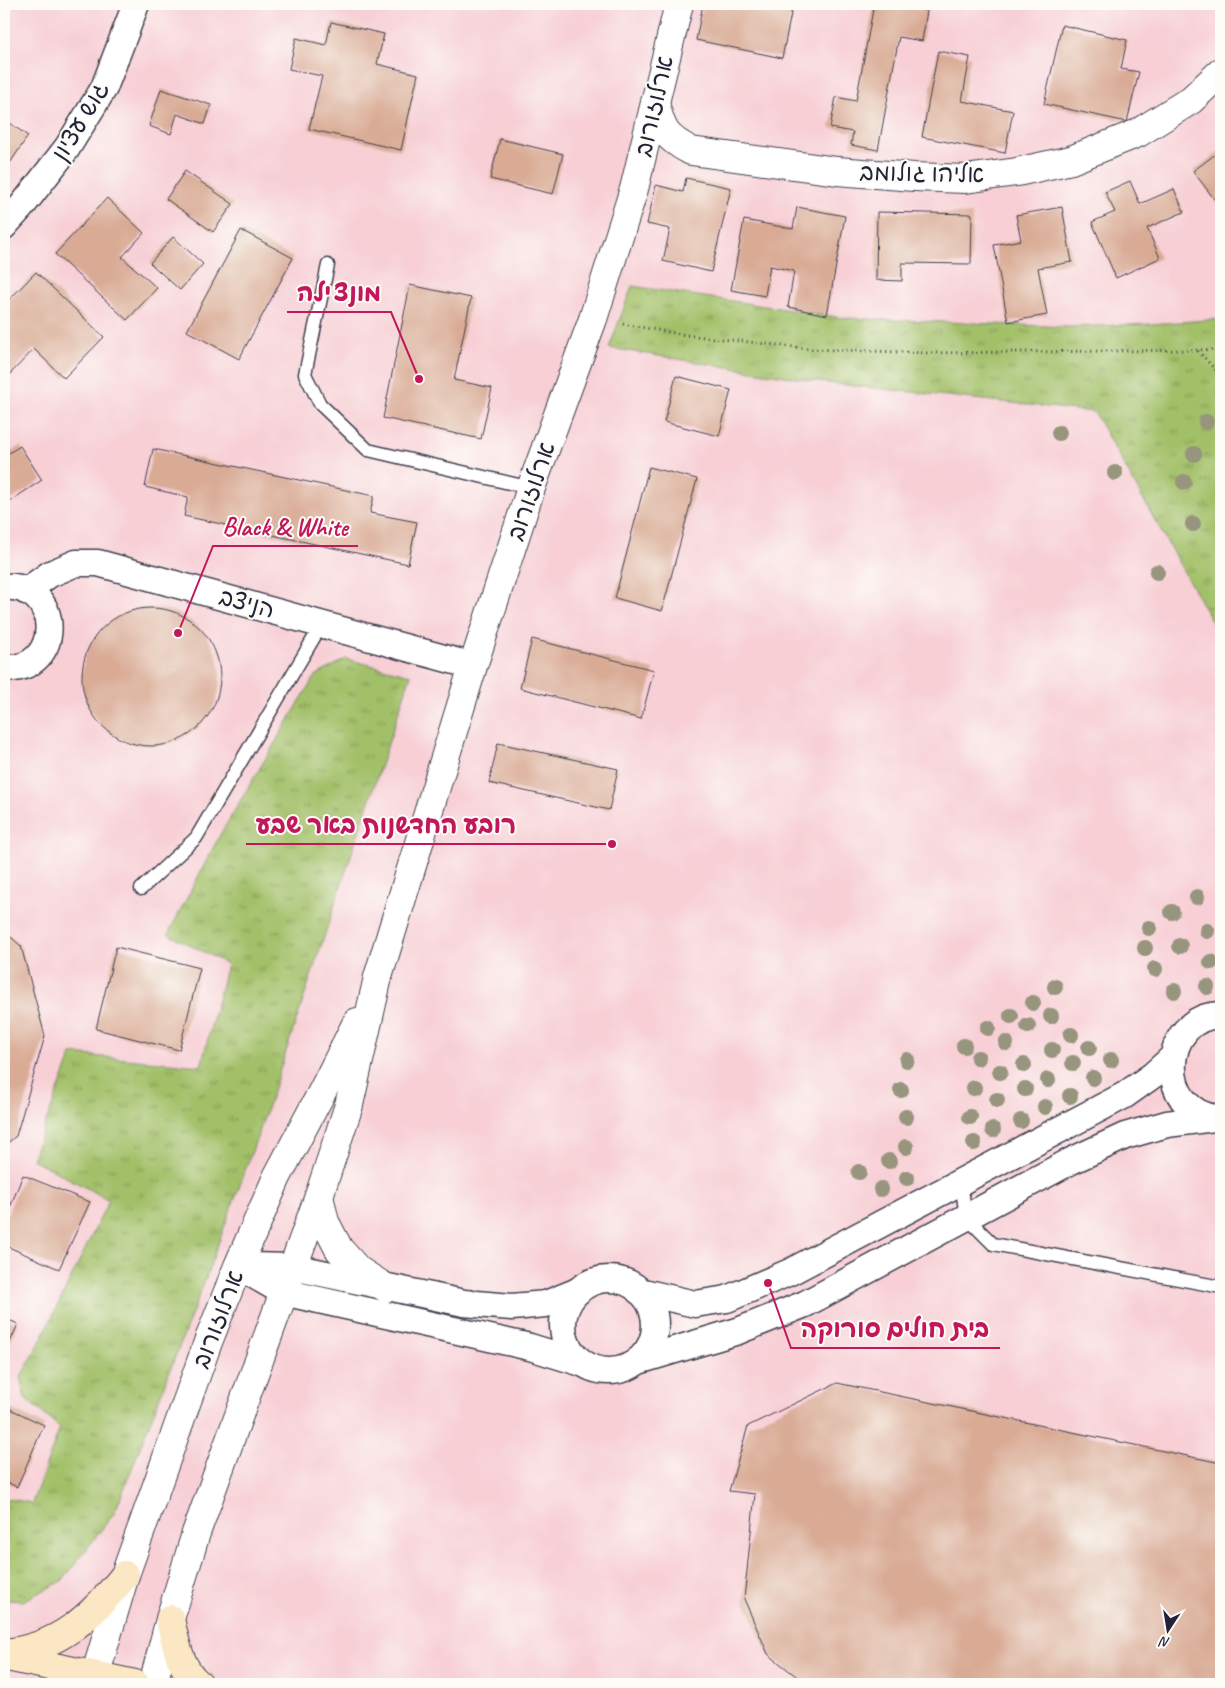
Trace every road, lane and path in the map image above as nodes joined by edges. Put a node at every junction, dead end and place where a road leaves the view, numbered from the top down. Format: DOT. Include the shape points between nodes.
graph roads {
  1 [pos="136,4"];
  2 [pos="678,4"];
  3 [pos="1221,72"];
  4 [pos="655,103"];
  5 [pos="691,151"];
  6 [pos="634,189"];
  7 [pos="4,226"];
  8 [pos="328,265"];
  9 [pos="592,319"];
  10 [pos="1221,348"];
  11 [pos="1198,350"];
  12 [pos="1221,376"];
  13 [pos="531,488"];
  14 [pos="15,589"];
  15 [pos="322,624"];
  16 [pos="473,666"];
  17 [pos="4,668"];
  18 [pos="141,889"];
  19 [pos="378,978"];
  20 [pos="1219,1014"];
  21 [pos="1172,1058"];
  22 [pos="1218,1118"];
  23 [pos="961,1182"];
  24 [pos="320,1196"];
  25 [pos="966,1217"];
  26 [pos="238,1266"];
  27 [pos="293,1267"];
  28 [pos="1221,1287"];
  29 [pos="386,1288"];
  30 [pos="578,1291"];
  31 [pos="639,1291"];
  32 [pos="284,1292"];
  33 [pos="638,1361"];
  34 [pos="582,1363"];
  35 [pos="125,1575"];
  36 [pos="170,1619"];
  37 [pos="4,1655"];
  38 [pos="94,1680"];
  39 [pos="135,1684"];
  40 [pos="153,1684"];
  41 [pos="199,1684"];
  1 -- 7 [label="street, גוש עציון" via="104,88 67,148"];
  2 -- 4 [label="street, ארלוזורוב"];
  3 -- 5 [label="street, אליהו גולומב" via="1191,100 1138,133 1071,160 1017,172 965,179 914,178"];
  4 -- 5 [label="street, אליהו גולומב" via="661,126 674,141"];
  4 -- 6 [label="street, ארלוזורוב"];
  5 -- 6 [label="street" via="657,161"];
  6 -- 9 [label="street, ארלוזורוב"];
  8 -- 13 [label="lane" via="305,374 320,404 368,450"];
  9 -- 11 [label="path" via="686,335 812,349 929,353"];
  9 -- 13 [label="street, ארלוזורוב"];
  10 -- 11 [label="path"];
  11 -- 12 [label="path"];
  13 -- 16 [label="street, ארלוזורוב"];
  14 -- 15 [label="street, הניצב" via="76,563 98,562"];
  14 -- 17 [label="street" via="42,603 48,616 49,630 46,644 37,657 26,666"];
  15 -- 16 [label="street, הניצב"];
  15 -- 18 [label="lane" via="196,838"];
  16 -- 19 [label="street, ארלוזורוב"];
  19 -- 24 [label="street, ארלוזורוב" via="349,1105"];
  19 -- 26 [label="street, ארלוזורוב" via="277,1177"];
  20 -- 21 [label="street" via="1200,1020 1187,1030 1177,1043"];
  21 -- 22 [label="street" via="1172,1074 1186,1103 1198,1113"];
  21 -- 23 [label="street" via="1125,1095"];
  22 -- 25 [label="street" via="1167,1124 1125,1136"];
  23 -- 25 [label="lane"];
  23 -- 31 [label="street" via="790,1272 727,1299 695,1304"];
  24 -- 27 [label="street, ארלוזורוב"];
  24 -- 29 [label="street" via="325,1222 340,1249 358,1270"];
  25 -- 28 [label="lane" via="993,1244"];
  25 -- 33 [label="street" via="805,1304 738,1331"];
  26 -- 27 [label="street"];
  26 -- 32 [label="street"];
  26 -- 35 [label="street, ארלוזורוב" via="204,1351"];
  27 -- 29 [label="street"];
  27 -- 32 [label="street, ארלוזורוב"];
  29 -- 30 [label="street" via="464,1304 512,1307 546,1304"];
  30 -- 31 [label="street" via="592,1282 608,1279 625,1282"];
  30 -- 34 [label="street" via="567,1306 563,1321 564,1338"];
  31 -- 33 [label="street" via="649,1303 654,1333 649,1348"];
  32 -- 34 [label="street" via="530,1347"];
  32 -- 36 [label="street, ארלוזורוב" via="196,1533"];
  33 -- 34 [label="street" via="609,1371"];
  35 -- 37 [label="main road" via="87,1617 67,1632 41,1645"];
  35 -- 38 [label="street, ארלוזורוב"];
  36 -- 40 [label="street, ארלוזורוב"];
  36 -- 41 [label="main road" via="186,1668"];
  37 -- 38 [label="main road"];
  38 -- 39 [label="main road"];
}
